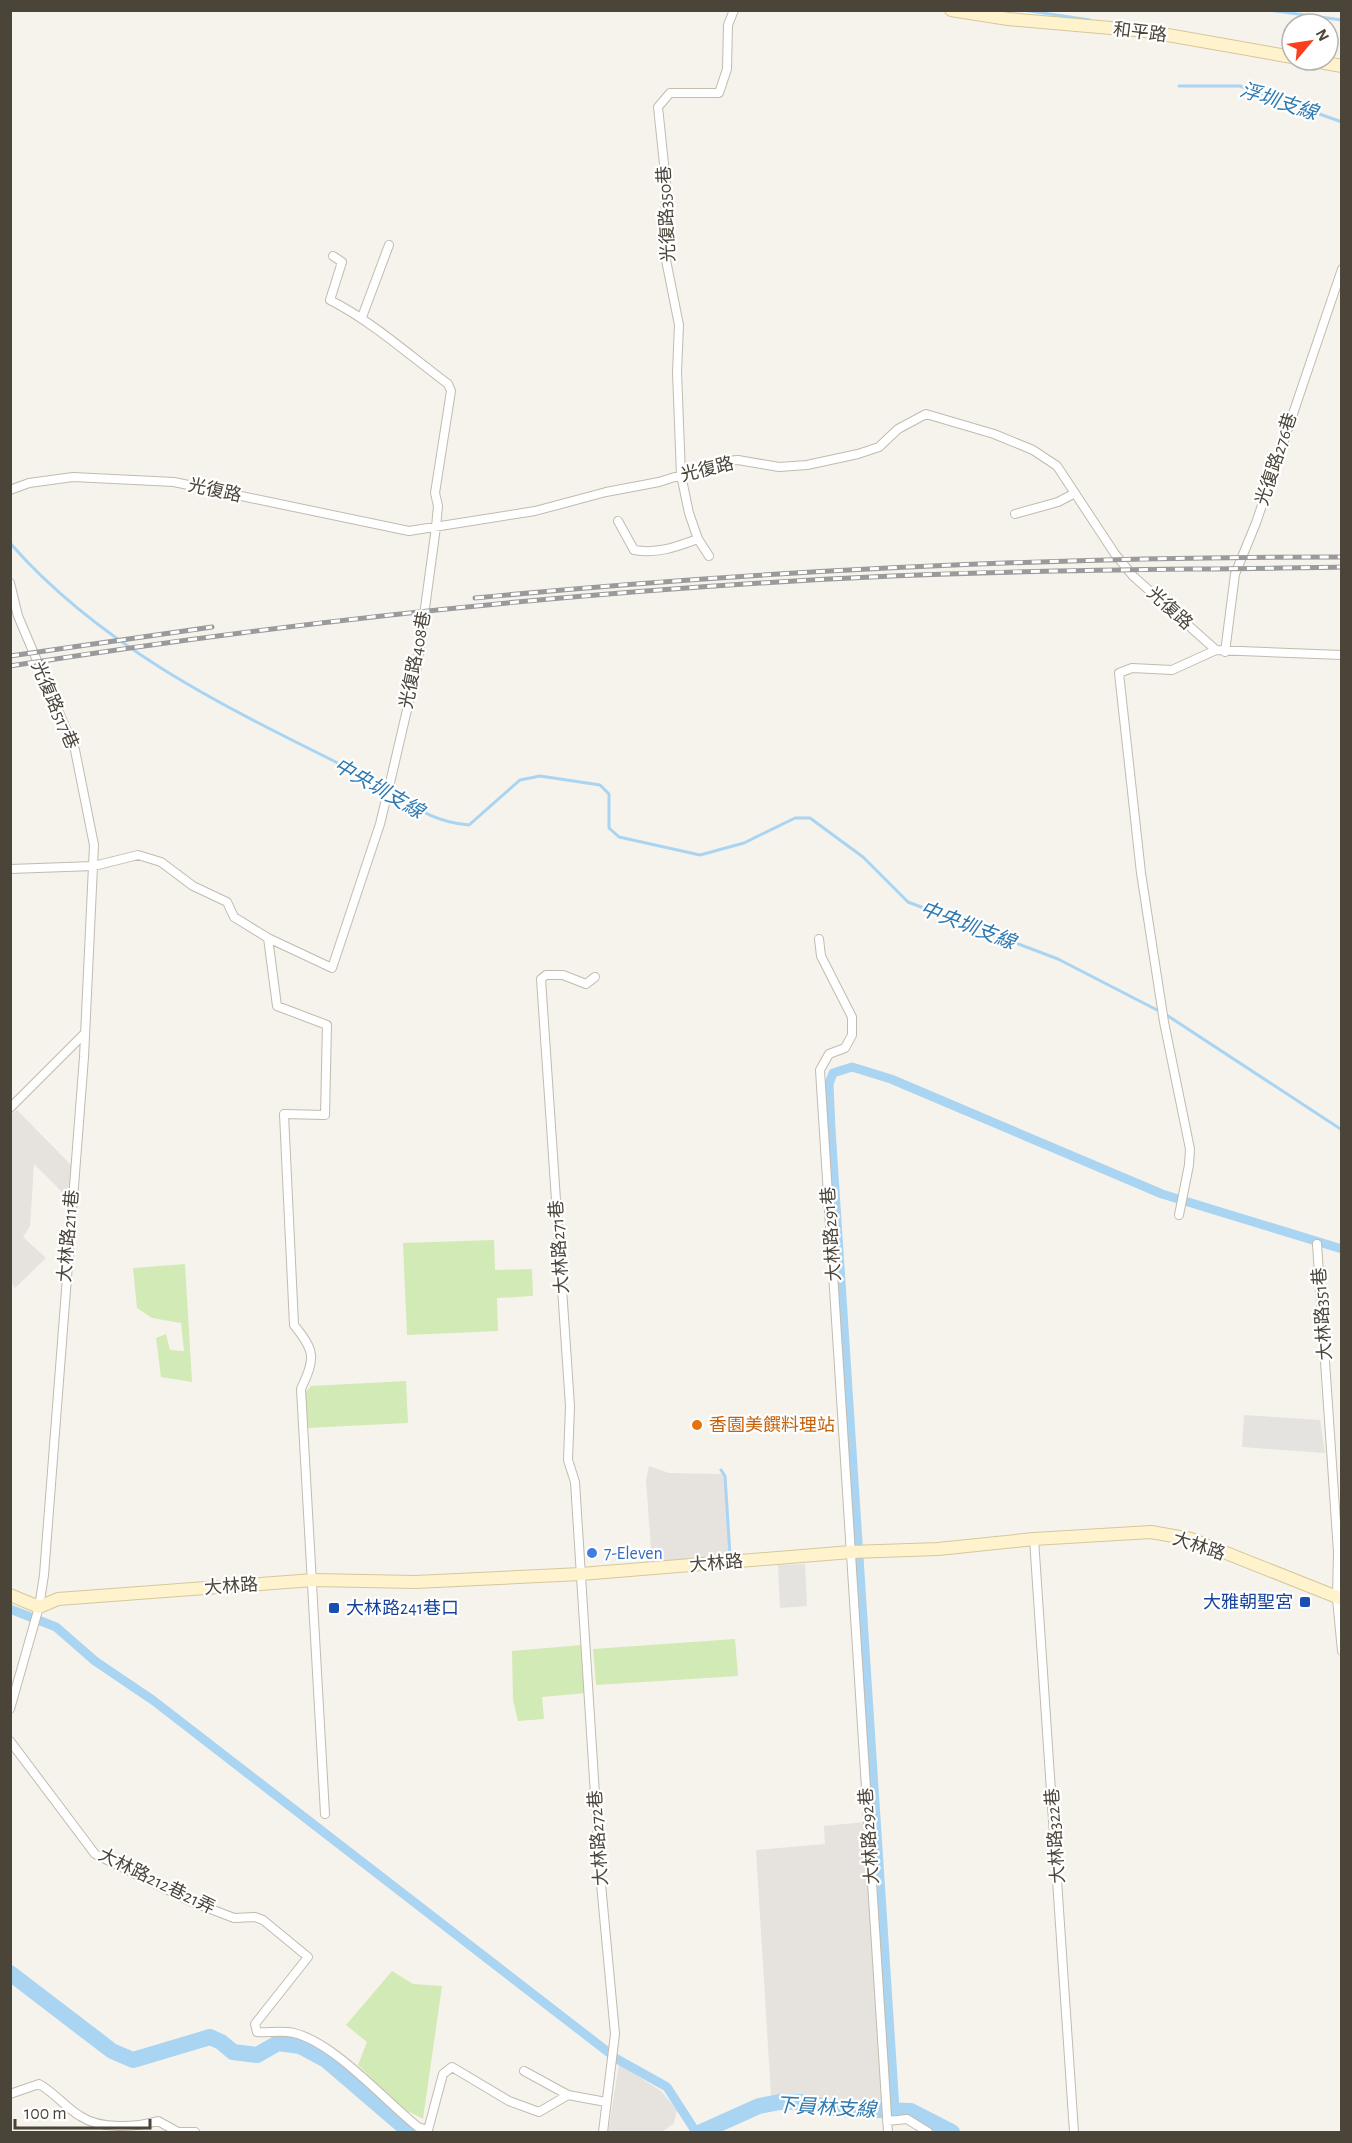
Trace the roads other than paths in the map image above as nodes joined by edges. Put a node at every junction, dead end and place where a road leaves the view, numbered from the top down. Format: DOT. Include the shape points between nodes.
graph roads {
  1 [pos="734,10"];
  2 [pos="951,10"];
  3 [pos="1280,55"];
  4 [pos="389,245"];
  5 [pos="333,256"];
  6 [pos="1341,269"];
  7 [pos="362,316"];
  8 [pos="681,475"];
  9 [pos="10,490"];
  10 [pos="1075,493"];
  11 [pos="1015,514"];
  12 [pos="618,521"];
  13 [pos="436,527"];
  14 [pos="698,539"];
  15 [pos="709,556"];
  16 [pos="10,583"];
  17 [pos="1220,651"];
  18 [pos="1341,655"];
  19 [pos="94,866"];
  20 [pos="10,869"];
  21 [pos="268,938"];
  22 [pos="819,939"];
  23 [pos="595,977"];
  24 [pos="85,1033"];
  25 [pos="10,1108"];
  26 [pos="1179,1214"];
  27 [pos="1317,1244"];
  28 [pos="1034,1539"];
  29 [pos="851,1552"];
  30 [pos="581,1574"];
  31 [pos="313,1580"];
  32 [pos="10,1595"];
  33 [pos="1339,1599"];
  34 [pos="39,1607"];
  35 [pos="1341,1651"];
  36 [pos="10,1709"];
  37 [pos="10,1741"];
  38 [pos="325,1814"];
  39 [pos="524,2071"];
  40 [pos="10,2094"];
  41 [pos="568,2095"];
  42 [pos="606,2102"];
  43 [pos="887,2121"];
  44 [pos="195,2133"];
  45 [pos="603,2133"];
  46 [pos="888,2133"];
  47 [pos="928,2133"];
  48 [pos="1074,2133"];
  1 -- 8 [label="street, 光復路350巷" via="728,26 727,69 719,93 670,93 658,107 666,183 665,255 679,325 676,372"];
  2 -- 3 [label="street, 和平路" via="1145,31"];
  4 -- 7 [label="street"];
  5 -- 7 [label="street, 光復路408巷" via="342,262 330,300"];
  6 -- 17 [label="street, 光復路276巷" via="1256,523 1235,574"];
  7 -- 13 [label="street, 光復路408巷" via="448,384 451,391 435,493"];
  8 -- 10 [label="street, 光復路" via="725,461 779,467 858,454 879,447 898,429 926,414 1033,450 1057,466"];
  8 -- 13 [label="street, 光復路" via="536,511"];
  8 -- 14 [label="street"];
  9 -- 13 [label="street, 光復路" via="29,483 73,477 174,482 409,531"];
  10 -- 11 [label="street"];
  10 -- 17 [label="street, 光復路" via="1133,576"];
  12 -- 14 [label="street" via="634,550 651,553"];
  13 -- 21 [label="street, 光復路408巷" via="417,666 380,824 332,968"];
  14 -- 15 [label="street"];
  16 -- 19 [label="street, 光復路517巷" via="18,616 75,750 94,845"];
  17 -- 18 [label="street"];
  17 -- 26 [label="street" via="1172,670 1132,668 1119,673 1141,873 1190,1149"];
  19 -- 20 [label="street"];
  19 -- 21 [label="street" via="138,855 160,862 193,886 227,902 234,917"];
  19 -- 24 [label="street, 大林路211巷"];
  21 -- 31 [label="street" via="277,1006 327,1025 325,1114 284,1114 294,1326 313,1355 301,1389"];
  22 -- 29 [label="street, 大林路291巷" via="821,956 852,1017 852,1035 845,1048 829,1054 820,1070"];
  23 -- 30 [label="street, 大林路271巷" via="586,984 563,975 546,975 541,979 570,1406 568,1460 575,1482"];
  24 -- 25 [label="street"];
  24 -- 34 [label="street, 大林路211巷"];
  27 -- 33 [label="street, 大林路351巷"];
  28 -- 29 [label="street, 大林路" via="938,1549"];
  28 -- 33 [label="street, 大林路" via="1151,1532 1185,1538"];
  28 -- 48 [label="street, 大林路322巷"];
  29 -- 30 [label="street, 大林路"];
  29 -- 43 [label="street, 大林路292巷"];
  30 -- 31 [label="street, 大林路" via="415,1582"];
  30 -- 42 [label="street, 大林路272巷" via="600,1874 615,2034"];
  31 -- 34 [label="street, 大林路" via="58,1599"];
  31 -- 38 [label="street"];
  32 -- 34 [label="street"];
  33 -- 35 [label="street, 大林路351巷"];
  34 -- 36 [label="street, 大林路211巷"];
  37 -- 41 [label="street, 大林路212巷21弄" via="95,1854 190,1901 234,1918 263,1920 308,1957 255,2024 257,2032 287,2032 317,2042 344,2061 399,2112 428,2130 443,2074 452,2067 509,2101 539,2112"];
  39 -- 41 [label="street"];
  40 -- 44 [label="street" via="39,2084 82,2118 122,2127 158,2121 178,2132"];
  41 -- 42 [label="street"];
  42 -- 45 [label="street, 大林路272巷"];
  43 -- 46 [label="street, 大林路292巷"];
  43 -- 47 [label="street" via="906,2119"];
}
